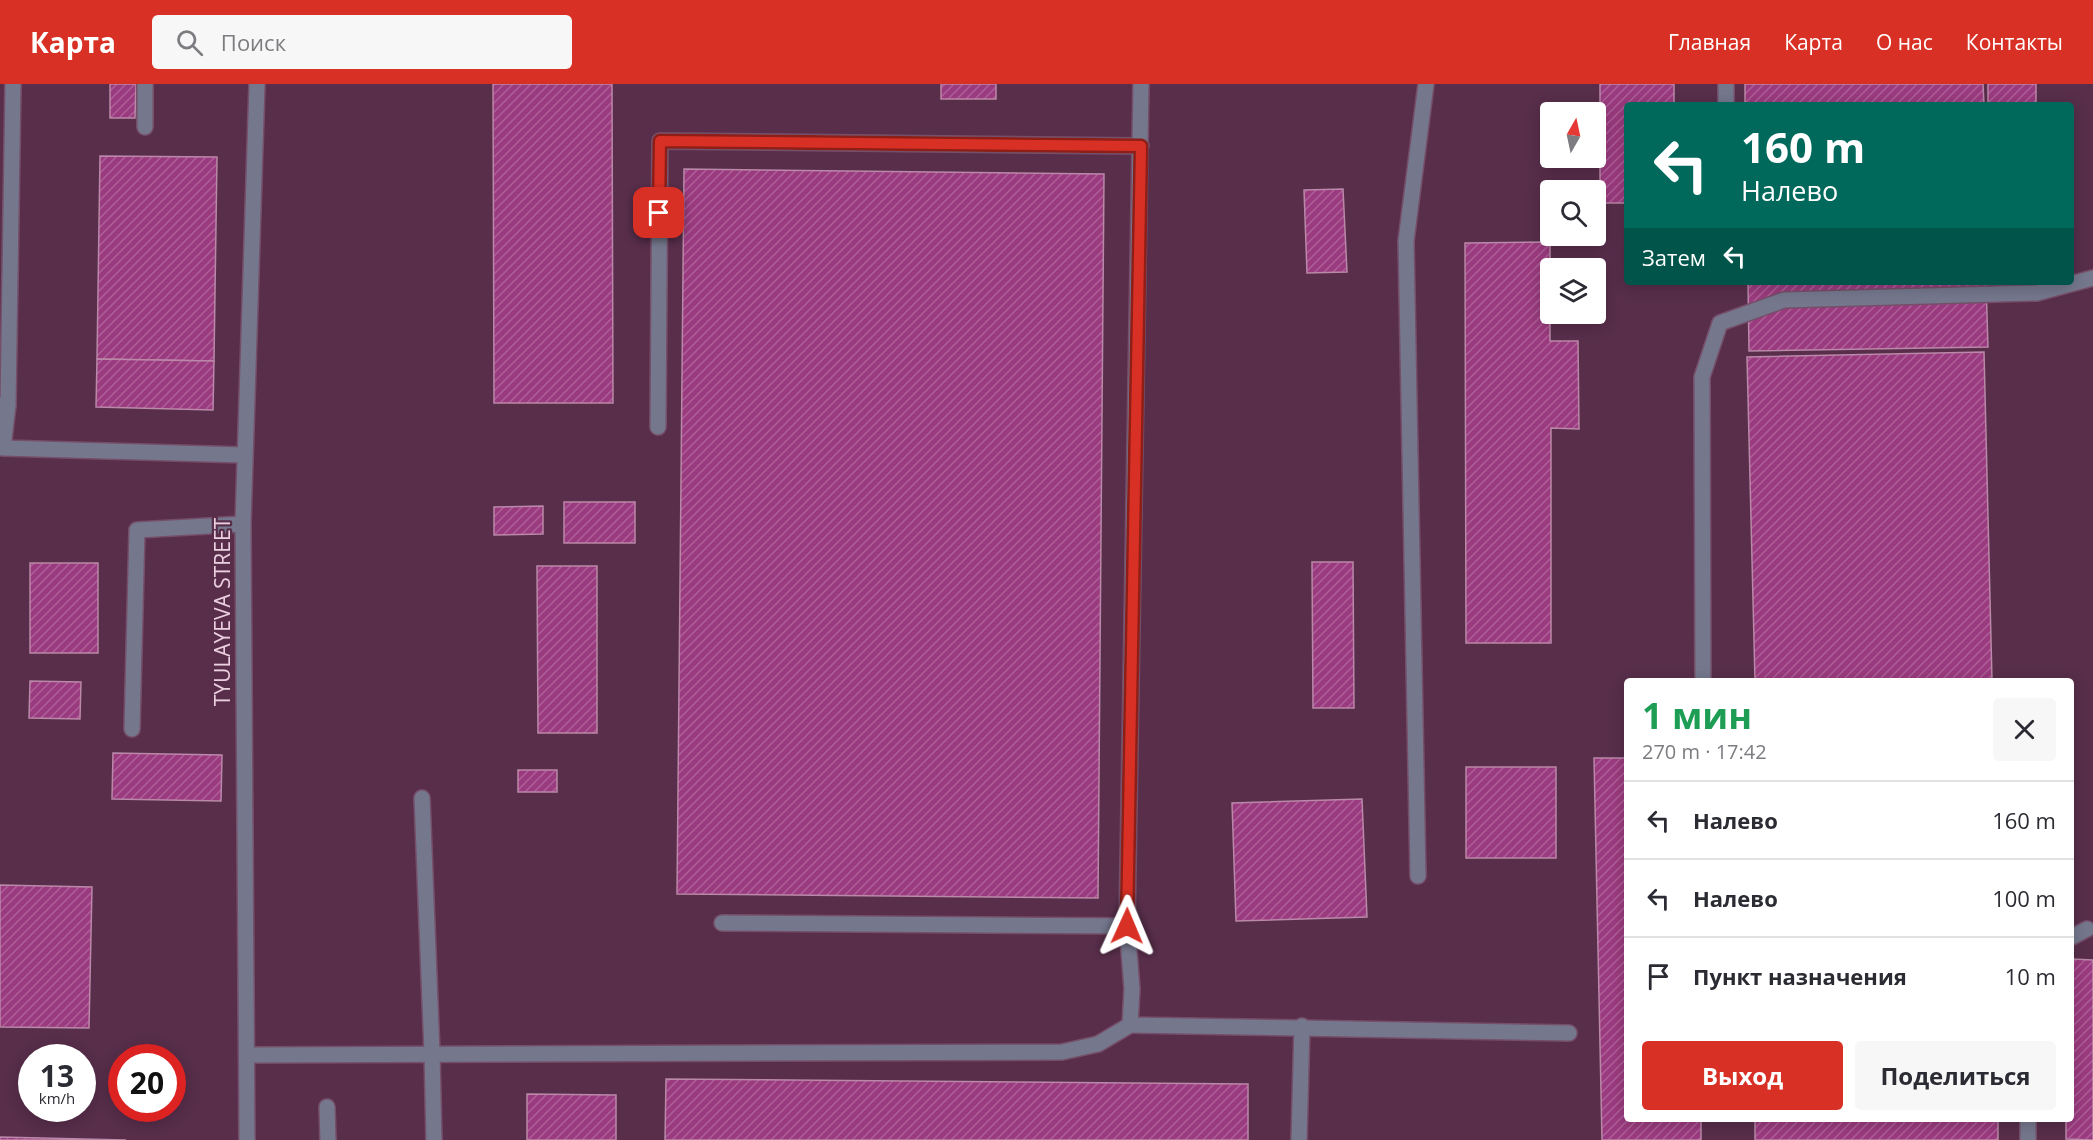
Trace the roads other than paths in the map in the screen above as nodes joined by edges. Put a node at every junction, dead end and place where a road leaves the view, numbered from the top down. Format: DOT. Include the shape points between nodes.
graph roads {
  1 [pos="13,84"];
  2 [pos="145,84"];
  3 [pos="257,84"];
  4 [pos="1142,84"];
  5 [pos="1426,84"];
  6 [pos="1726,84"];
  7 [pos="1726,102"];
  8 [pos="145,127"];
  9 [pos="1141,146"];
  10 [pos="2093,278"];
  11 [pos="2074,283"];
  12 [pos="2067,285"];
  13 [pos="4,405"];
  14 [pos="658,427"];
  15 [pos="244,455"];
  16 [pos="243,524"];
  17 [pos="1703,678"];
  18 [pos="132,729"];
  19 [pos="422,798"];
  20 [pos="1418,876"];
  21 [pos="722,923"];
  22 [pos="1127,926"];
  23 [pos="2087,929"];
  24 [pos="2074,936"];
  25 [pos="1130,1024"];
  26 [pos="1302,1026"];
  27 [pos="1569,1033"];
  28 [pos="432,1053"];
  29 [pos="247,1055"];
  30 [pos="327,1107"];
  31 [pos="2028,1122"];
  32 [pos="247,1140"];
  33 [pos="328,1140"];
  34 [pos="434,1140"];
  35 [pos="1299,1140"];
  36 [pos="2028,1140"];
  1 -- 13 [label="street"];
  2 -- 8 [label="street"];
  3 -- 15 [label="street, TYULAYEVA STREET"];
  4 -- 9 [label="street"];
  5 -- 20 [label="street" via="1406,241"];
  6 -- 7 [label="street"];
  9 -- 14 [label="street" via="660,141"];
  9 -- 22 [label="street"];
  10 -- 11 [label="street"];
  12 -- 17 [label="street" via="2037,293 1784,300 1720,323 1702,377"];
  13 -- 15 [label="street" via="3,448"];
  15 -- 16 [label="street, TYULAYEVA STREET"];
  16 -- 18 [label="street" via="137,530"];
  16 -- 29 [label="street, TYULAYEVA STREET"];
  19 -- 28 [label="street"];
  21 -- 22 [label="street"];
  22 -- 25 [label="street" via="1132,989"];
  23 -- 24 [label="street"];
  25 -- 26 [label="street"];
  25 -- 28 [label="street" via="1098,1044 1062,1052"];
  26 -- 27 [label="street"];
  26 -- 35 [label="street"];
  28 -- 29 [label="street"];
  28 -- 34 [label="street"];
  29 -- 32 [label="street, TYULAYEVA STREET"];
  30 -- 33 [label="street"];
  31 -- 36 [label="street"];
}
